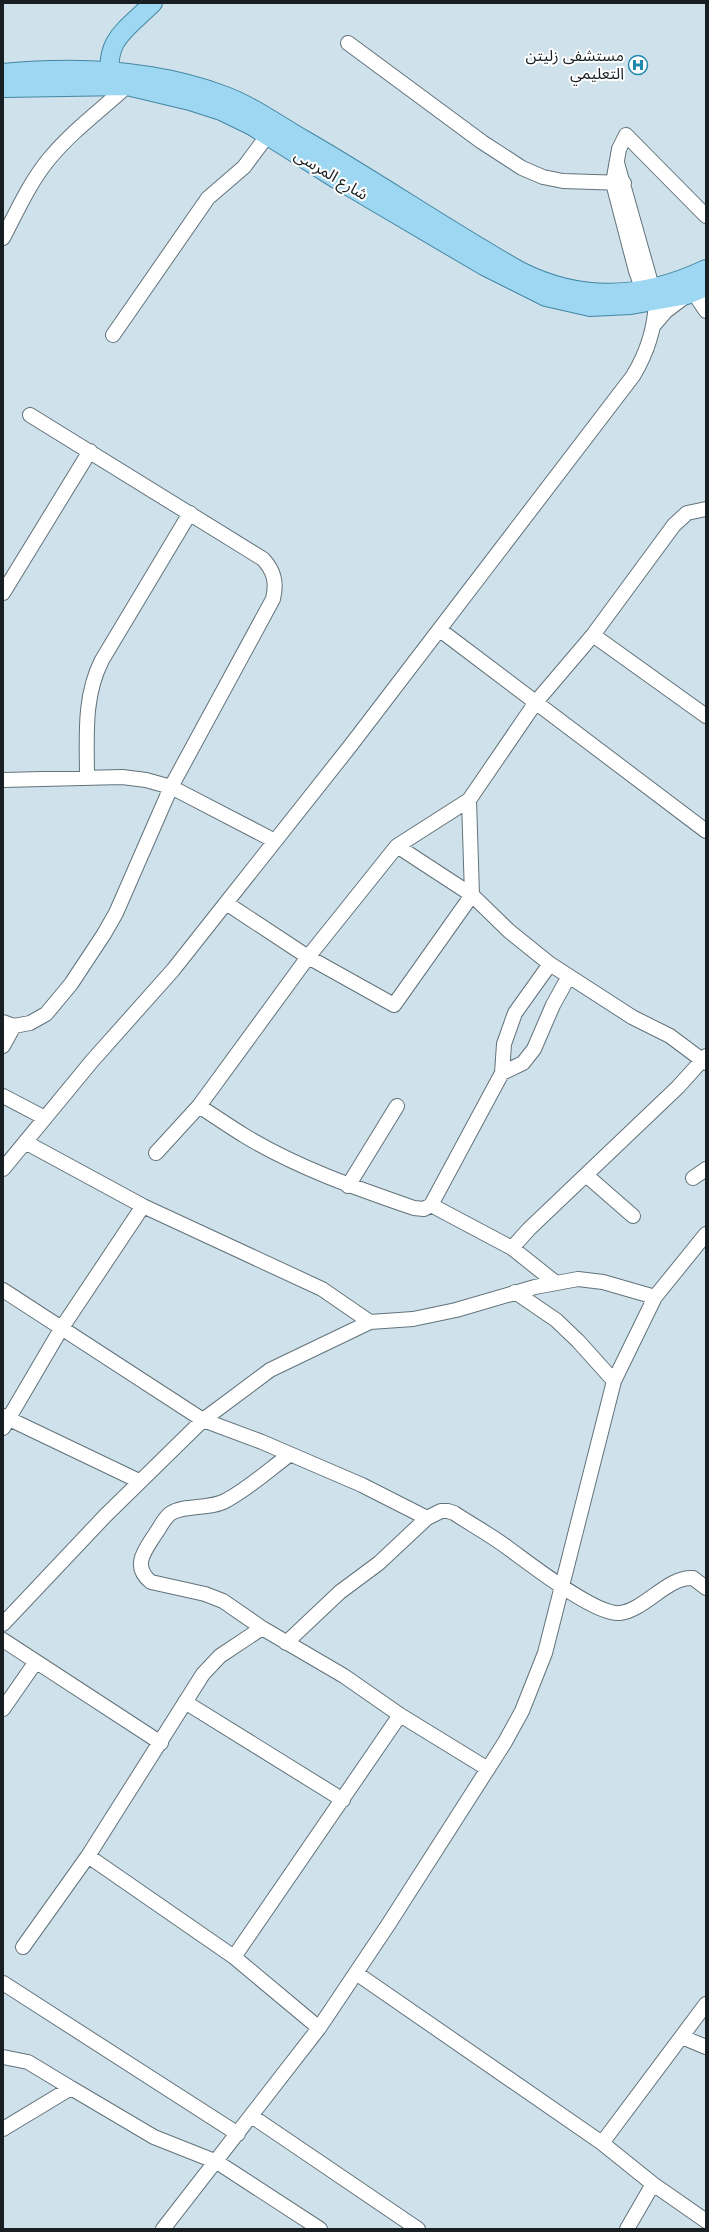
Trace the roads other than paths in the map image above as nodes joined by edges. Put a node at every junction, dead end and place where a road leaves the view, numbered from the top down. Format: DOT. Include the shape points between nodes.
graph roads {
  1 [pos="154,3"];
  2 [pos="117,40"];
  3 [pos="348,43"];
  4 [pos="75,71"];
  5 [pos="3,73"];
  6 [pos="119,79"];
  7 [pos="3,88"];
  8 [pos="267,136"];
  9 [pos="618,183"];
  10 [pos="706,216"];
  11 [pos="3,238"];
  12 [pos="706,269"];
  13 [pos="696,292"];
  14 [pos="650,296"];
  15 [pos="706,311"];
  16 [pos="654,326"];
  17 [pos="113,334"];
  18 [pos="30,415"];
  19 [pos="90,451"];
  20 [pos="706,509"];
  21 [pos="190,513"];
  22 [pos="3,593"];
  23 [pos="440,630"];
  24 [pos="593,635"];
  25 [pos="536,702"];
  26 [pos="706,716"];
  27 [pos="87,778"];
  28 [pos="3,780"];
  29 [pos="171,787"];
  30 [pos="469,800"];
  31 [pos="706,831"];
  32 [pos="275,841"];
  33 [pos="397,846"];
  34 [pos="472,895"];
  35 [pos="226,904"];
  36 [pos="308,957"];
  37 [pos="550,964"];
  38 [pos="569,976"];
  39 [pos="9,1024"];
  40 [pos="3,1046"];
  41 [pos="705,1059"];
  42 [pos="502,1073"];
  43 [pos="3,1096"];
  44 [pos="199,1106"];
  45 [pos="397,1106"];
  46 [pos="45,1118"];
  47 [pos="25,1142"];
  48 [pos="156,1153"];
  49 [pos="3,1169"];
  50 [pos="706,1169"];
  51 [pos="586,1174"];
  52 [pos="693,1178"];
  53 [pos="348,1186"];
  54 [pos="431,1205"];
  55 [pos="143,1206"];
  56 [pos="633,1216"];
  57 [pos="705,1237"];
  58 [pos="512,1248"];
  59 [pos="556,1283"];
  60 [pos="3,1290"];
  61 [pos="515,1292"];
  62 [pos="655,1297"];
  63 [pos="370,1322"];
  64 [pos="61,1329"];
  65 [pos="614,1381"];
  66 [pos="203,1420"];
  67 [pos="5,1421"];
  68 [pos="289,1455"];
  69 [pos="139,1481"];
  70 [pos="428,1518"];
  71 [pos="563,1588"];
  72 [pos="706,1588"];
  73 [pos="3,1624"];
  74 [pos="262,1628"];
  75 [pos="3,1640"];
  76 [pos="286,1643"];
  77 [pos="35,1663"];
  78 [pos="185,1702"];
  79 [pos="3,1709"];
  80 [pos="400,1716"];
  81 [pos="161,1743"];
  82 [pos="488,1769"];
  83 [pos="344,1800"];
  84 [pos="88,1856"];
  85 [pos="23,1947"];
  86 [pos="234,1957"];
  87 [pos="356,1973"];
  88 [pos="3,1983"];
  89 [pos="706,2004"];
  90 [pos="319,2028"];
  91 [pos="682,2037"];
  92 [pos="706,2047"];
  93 [pos="3,2057"];
  94 [pos="71,2088"];
  95 [pos="252,2117"];
  96 [pos="3,2129"];
  97 [pos="238,2134"];
  98 [pos="602,2143"];
  99 [pos="217,2162"];
  100 [pos="654,2184"];
  101 [pos="706,2221"];
  102 [pos="163,2229"];
  103 [pos="320,2229"];
  104 [pos="418,2229"];
  105 [pos="627,2229"];
  1 -- 2 [label="main road"];
  2 -- 4 [label="main road" via="98,57"];
  2 -- 6 [label="main road" via="109,56"];
  3 -- 9 [label="street" via="482,142 522,168 552,179"];
  4 -- 5 [label="main road, شارع المرسى" via="36,70"];
  4 -- 6 [label="main road, شارع المرسى"];
  6 -- 7 [label="main road, شارع المرسى"];
  6 -- 8 [label="main road, شارع المرسى" via="221,112"];
  6 -- 11 [label="street" via="50,158 30,186"];
  6 -- 14 [label="main road, شارع المرسى" via="191,85 224,95 338,159 492,255 534,278 588,293"];
  8 -- 14 [label="main road, شارع المرسى" via="528,290 546,297 590,306"];
  8 -- 17 [label="street" via="244,167 208,198"];
  9 -- 10 [label="street" via="619,149 626,135"];
  9 -- 14 [label="street"];
  12 -- 14 [label="main road"];
  13 -- 14 [label="main road"];
  13 -- 15 [label="street"];
  13 -- 16 [label="street" via="666,311"];
  14 -- 16 [label="street"];
  16 -- 23 [label="street" via="641,363 625,389"];
  18 -- 19 [label="street"];
  19 -- 21 [label="street"];
  19 -- 22 [label="street"];
  20 -- 24 [label="street" via="687,513 674,525"];
  21 -- 27 [label="street" via="102,660 94,678 87,712"];
  21 -- 29 [label="street" via="263,559 275,577 276,588 273,599"];
  23 -- 25 [label="street"];
  23 -- 32 [label="street"];
  24 -- 25 [label="street"];
  24 -- 26 [label="street"];
  25 -- 30 [label="street"];
  25 -- 31 [label="street"];
  27 -- 28 [label="street"];
  27 -- 29 [label="street" via="134,778"];
  29 -- 32 [label="street"];
  29 -- 39 [label="street" via="116,913 71,984 46,1014 30,1023"];
  30 -- 33 [label="street"];
  30 -- 34 [label="street"];
  32 -- 35 [label="street"];
  33 -- 34 [label="street"];
  33 -- 36 [label="street"];
  34 -- 36 [label="street" via="394,1005"];
  34 -- 37 [label="street" via="509,931"];
  35 -- 36 [label="street"];
  35 -- 46 [label="street" via="173,970"];
  36 -- 44 [label="street"];
  37 -- 38 [label="street"];
  37 -- 42 [label="street" via="515,1013 502,1056"];
  38 -- 41 [label="street" via="632,1017 670,1036"];
  38 -- 42 [label="street" via="534,1049 523,1063"];
  39 -- 40 [label="street"];
  41 -- 51 [label="street"];
  42 -- 54 [label="street"];
  43 -- 46 [label="street"];
  44 -- 48 [label="street"];
  44 -- 53 [label="street" via="268,1149"];
  45 -- 53 [label="street"];
  46 -- 47 [label="street"];
  47 -- 49 [label="street"];
  47 -- 55 [label="street"];
  50 -- 52 [label="street"];
  51 -- 56 [label="street"];
  51 -- 58 [label="street"];
  53 -- 54 [label="street" via="414,1208 424,1209"];
  54 -- 58 [label="street"];
  55 -- 63 [label="street" via="322,1289"];
  55 -- 64 [label="street"];
  57 -- 62 [label="street"];
  58 -- 59 [label="street"];
  59 -- 61 [label="street"];
  59 -- 62 [label="street" via="578,1279 596,1281"];
  60 -- 64 [label="street"];
  61 -- 63 [label="street" via="427,1316"];
  61 -- 65 [label="street" via="556,1320"];
  62 -- 65 [label="street"];
  63 -- 66 [label="street" via="270,1370"];
  64 -- 66 [label="street"];
  64 -- 67 [label="street"];
  65 -- 71 [label="street"];
  66 -- 68 [label="street"];
  66 -- 69 [label="street"];
  67 -- 69 [label="street"];
  68 -- 70 [label="street" via="362,1484"];
  68 -- 74 [label="street" via="227,1500 203,1508 171,1513 143,1553 141,1560 141,1570 151,1582 205,1594 223,1601"];
  69 -- 73 [label="street"];
  70 -- 71 [label="street" via="441,1511 454,1513 507,1547"];
  70 -- 76 [label="street" via="379,1563 340,1592"];
  71 -- 72 [label="street" via="610,1612 620,1613 629,1611 681,1578 693,1578"];
  71 -- 82 [label="street" via="545,1653 522,1711"];
  74 -- 76 [label="street"];
  74 -- 78 [label="street" via="220,1656 203,1674"];
  75 -- 77 [label="street"];
  76 -- 80 [label="street" via="344,1676"];
  77 -- 79 [label="street"];
  77 -- 81 [label="street"];
  78 -- 81 [label="street"];
  78 -- 83 [label="street"];
  80 -- 82 [label="street"];
  80 -- 83 [label="street"];
  81 -- 84 [label="street"];
  82 -- 87 [label="street"];
  83 -- 86 [label="street"];
  84 -- 85 [label="street"];
  84 -- 86 [label="street"];
  86 -- 90 [label="street"];
  87 -- 90 [label="street"];
  87 -- 98 [label="street"];
  88 -- 97 [label="street"];
  89 -- 91 [label="street"];
  90 -- 95 [label="street"];
  91 -- 92 [label="street"];
  91 -- 98 [label="street"];
  93 -- 94 [label="street" via="28,2062"];
  94 -- 96 [label="street"];
  94 -- 99 [label="street" via="154,2137"];
  95 -- 97 [label="street"];
  95 -- 104 [label="street"];
  97 -- 99 [label="street"];
  98 -- 100 [label="street"];
  99 -- 102 [label="street"];
  99 -- 103 [label="street"];
  100 -- 101 [label="street"];
  100 -- 105 [label="street"];
}
